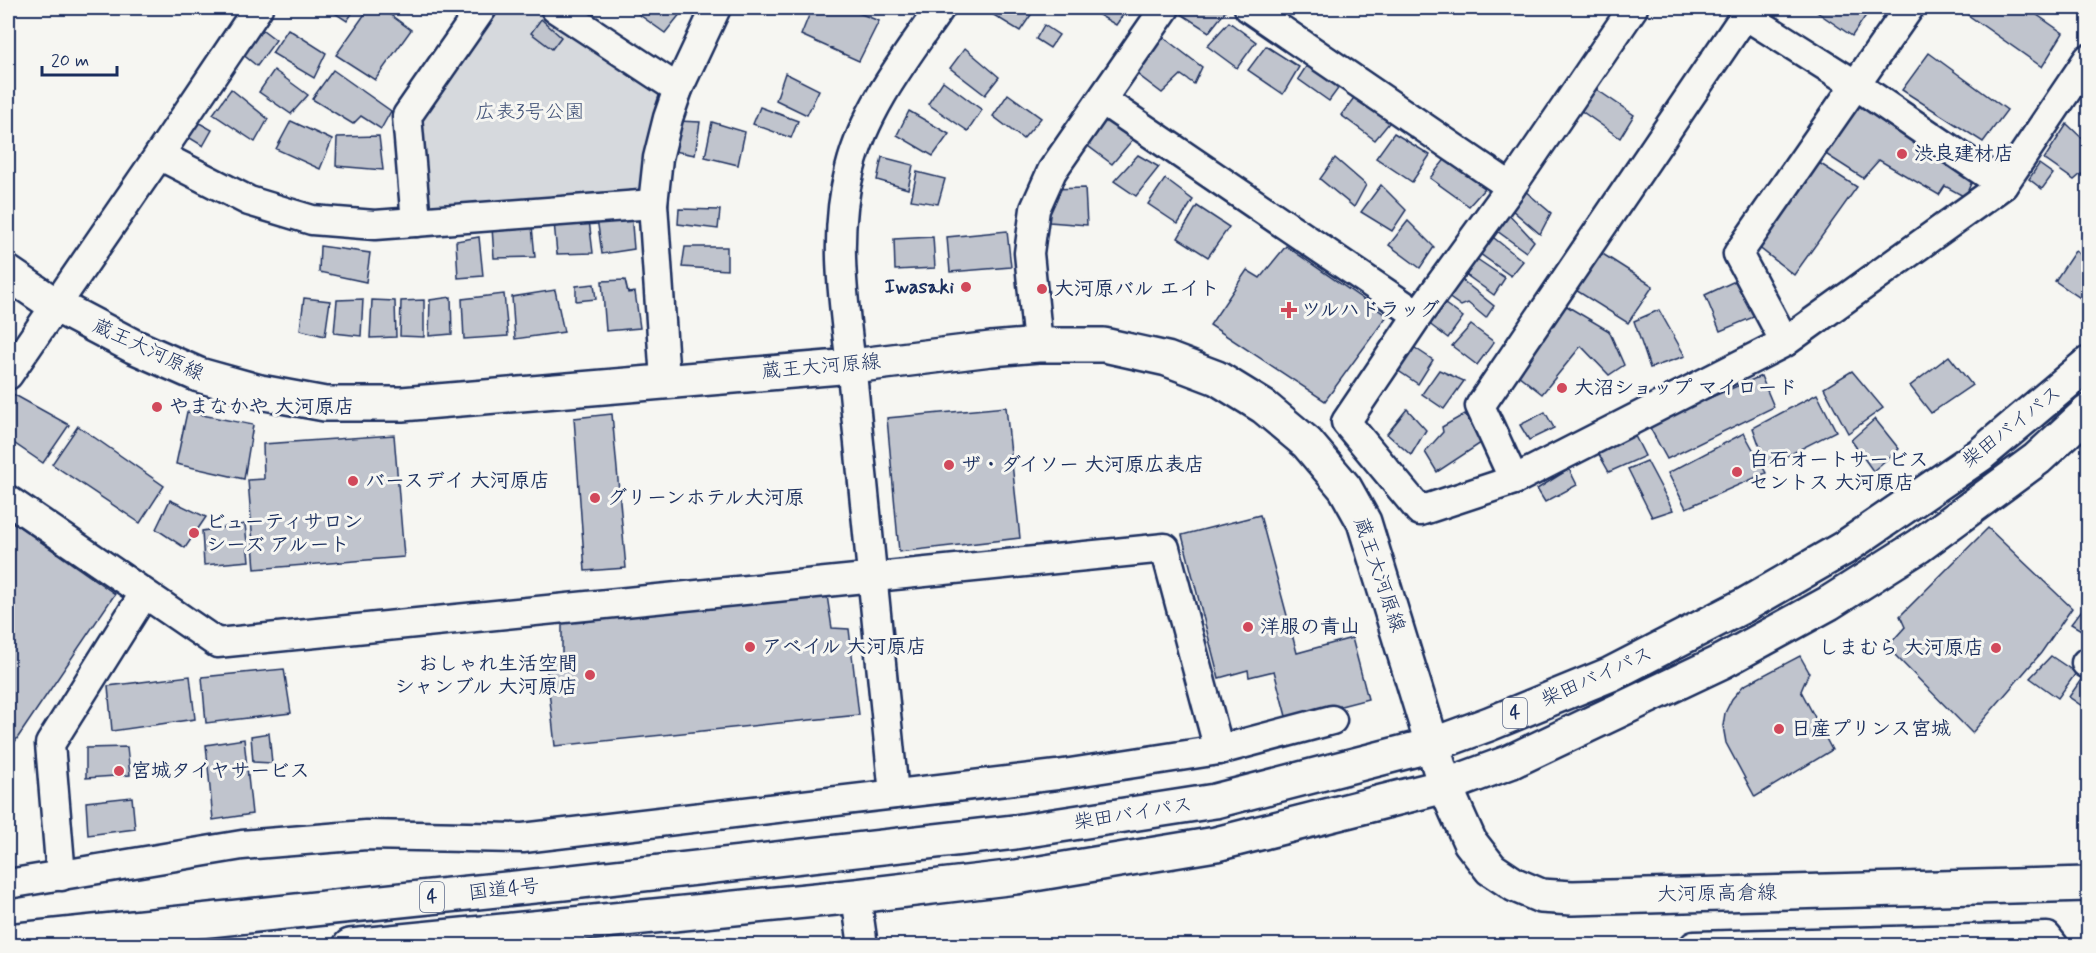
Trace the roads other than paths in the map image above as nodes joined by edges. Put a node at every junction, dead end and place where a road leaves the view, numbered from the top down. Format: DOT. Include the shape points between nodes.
graph roads {
  1 [pos="258,8"];
  2 [pos="482,8"];
  3 [pos="555,8"];
  4 [pos="716,8"];
  5 [pos="940,8"];
  6 [pos="1165,8"];
  7 [pos="1249,8"];
  8 [pos="1633,8"];
  9 [pos="1909,8"];
  10 [pos="1744,11"];
  11 [pos="2088,59"];
  12 [pos="1856,85"];
  13 [pos="678,89"];
  14 [pos="1102,100"];
  15 [pos="159,155"];
  16 [pos="2003,185"];
  17 [pos="1511,187"];
  18 [pos="653,204"];
  19 [pos="416,222"];
  20 [pos="8,273"];
  21 [pos="55,305"];
  22 [pos="1418,315"];
  23 [pos="1785,342"];
  24 [pos="1038,345"];
  25 [pos="2088,364"];
  26 [pos="852,366"];
  27 [pos="8,375"];
  28 [pos="665,381"];
  29 [pos="2088,412"];
  30 [pos="1514,480"];
  31 [pos="8,500"];
  32 [pos="872,578"];
  33 [pos="144,594"];
  34 [pos="1332,720"];
  35 [pos="1432,745"];
  36 [pos="1219,750"];
  37 [pos="1445,786"];
  38 [pos="894,794"];
  39 [pos="856,850"];
  40 [pos="61,876"];
  41 [pos="8,884"];
  42 [pos="2088,884"];
  43 [pos="856,896"];
  44 [pos="8,941"];
  45 [pos="350,945"];
  46 [pos="863,945"];
  47 [pos="1694,945"];
  48 [pos="2054,945"];
  1 -- 15 [label="street"];
  2 -- 19 [label="street" via="406,116"];
  3 -- 13 [label="street"];
  4 -- 13 [label="street"];
  5 -- 26 [label="street" via="894,74 869,119 850,168 842,219 841,269"];
  6 -- 14 [label="street"];
  7 -- 17 [label="street"];
  8 -- 17 [label="street"];
  9 -- 12 [label="street"];
  10 -- 12 [label="street"];
  10 -- 30 [label="street" via="1480,406"];
  11 -- 16 [label="street"];
  12 -- 16 [label="street"];
  12 -- 23 [label="street" via="1738,254"];
  13 -- 18 [label="street" via="658,158"];
  14 -- 22 [label="street"];
  14 -- 24 [label="street" via="1052,171 1035,209 1029,253"];
  15 -- 19 [label="street" via="249,201 312,220 375,225"];
  15 -- 21 [label="street"];
  16 -- 23 [label="street"];
  17 -- 22 [label="street"];
  18 -- 19 [label="street"];
  18 -- 28 [label="street"];
  20 -- 21 [label="main road, 蔵王大河原線"];
  21 -- 27 [label="street"];
  21 -- 28 [label="main road, 蔵王大河原線" via="199,375 325,404 402,404"];
  22 -- 30 [label="street" via="1346,422 1420,511"];
  23 -- 30 [label="street"];
  24 -- 26 [label="main road, 蔵王大河原線"];
  24 -- 35 [label="main road, 蔵王大河原線" via="1104,345 1167,359 1216,378 1264,406 1307,443 1345,488 1364,522"];
  25 -- 35 [label="main road, 柴田バイパス / 4" via="1980,455 1844,548 1745,605 1611,674"];
  26 -- 28 [label="main road, 蔵王大河原線"];
  26 -- 32 [label="street"];
  29 -- 37 [label="main road, 柴田バイパス / 4" via="2037,459 1928,539 1829,603 1722,660 1510,762"];
  31 -- 33 [label="street"];
  32 -- 33 [label="street" via="217,643"];
  32 -- 36 [label="street" via="1165,548"];
  32 -- 38 [label="street"];
  33 -- 40 [label="street" via="50,744"];
  34 -- 36 [label="street"];
  35 -- 37 [label="main road, 大河原高倉線"];
  35 -- 39 [label="main road, 柴田バイパス / 4" via="1215,801 1015,832"];
  36 -- 38 [label="street" via="1057,775"];
  37 -- 42 [label="main road, 大河原高倉線" via="1470,842 1491,869 1541,896"];
  37 -- 43 [label="main road, 柴田バイパス / 4" via="1216,844 1016,877"];
  38 -- 40 [label="street" via="523,838 366,835 242,845"];
  39 -- 44 [label="main road, 国道4号 / 4"];
  40 -- 41 [label="street"];
  43 -- 45 [label="main road, 国道4号 / 4"];
  43 -- 46 [label="street"];
  47 -- 48 [label="street" via="2047,937"];
}
